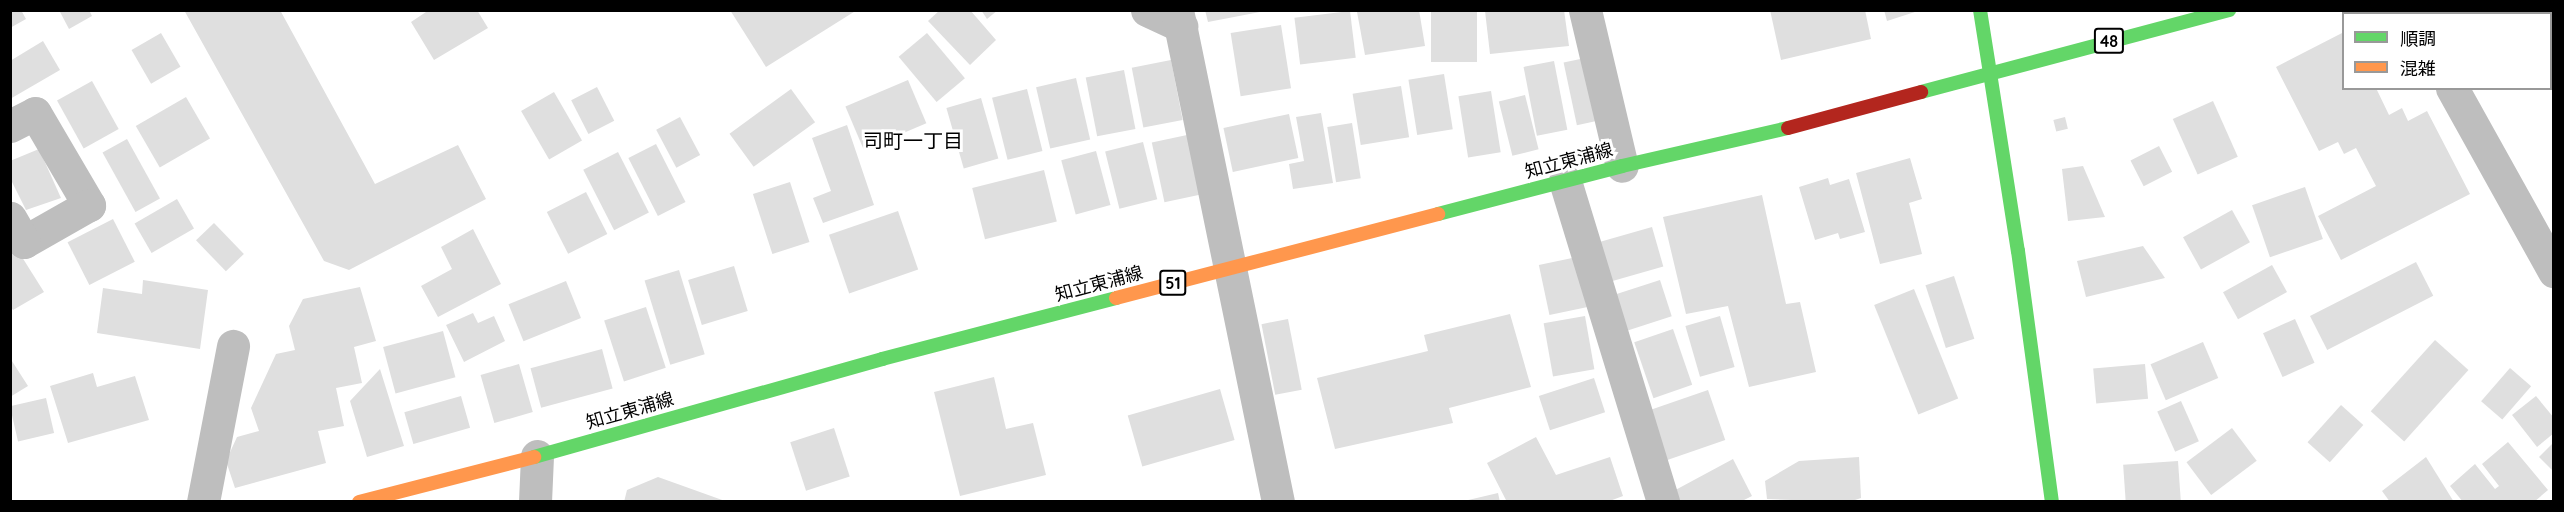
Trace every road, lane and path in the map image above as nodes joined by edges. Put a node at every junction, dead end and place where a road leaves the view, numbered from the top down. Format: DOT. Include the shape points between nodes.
graph roads {
  1 [pos="1147,10"];
  2 [pos="1585,10"];
  3 [pos="1980,10"];
  4 [pos="2229,10"];
  5 [pos="1179,19"];
  6 [pos="1990,74"];
  7 [pos="2453,90"];
  8 [pos="10,126"];
  9 [pos="1622,166"];
  10 [pos="1565,181"];
  11 [pos="10,218"];
  12 [pos="1231,269"];
  13 [pos="2553,271"];
  14 [pos="233,346"];
  15 [pos="537,456"];
  16 [pos="203,501"];
  17 [pos="359,501"];
  18 [pos="535,501"];
  19 [pos="1278,501"];
  20 [pos="1663,501"];
  21 [pos="2052,501"];
  1 -- 5 [label="street"];
  2 -- 9 [label="street"];
  3 -- 6 [label="main road"];
  4 -- 6 [label="main road, 48"];
  5 -- 12 [label="street"];
  6 -- 9 [label="main road, 知立東浦線 / 51" via="1759,135"];
  6 -- 21 [label="main road"];
  7 -- 13 [label="street"];
  8 -- 11 [label="street" via="35,113 89,205 24,242"];
  9 -- 10 [label="main road, 知立東浦線 / 51"];
  10 -- 12 [label="main road, 知立東浦線 / 51"];
  10 -- 20 [label="street"];
  12 -- 15 [label="main road, 知立東浦線 / 51" via="882,359"];
  12 -- 19 [label="street"];
  14 -- 16 [label="street"];
  15 -- 17 [label="main road, 知立東浦線 / 51"];
  15 -- 18 [label="street"];
}
